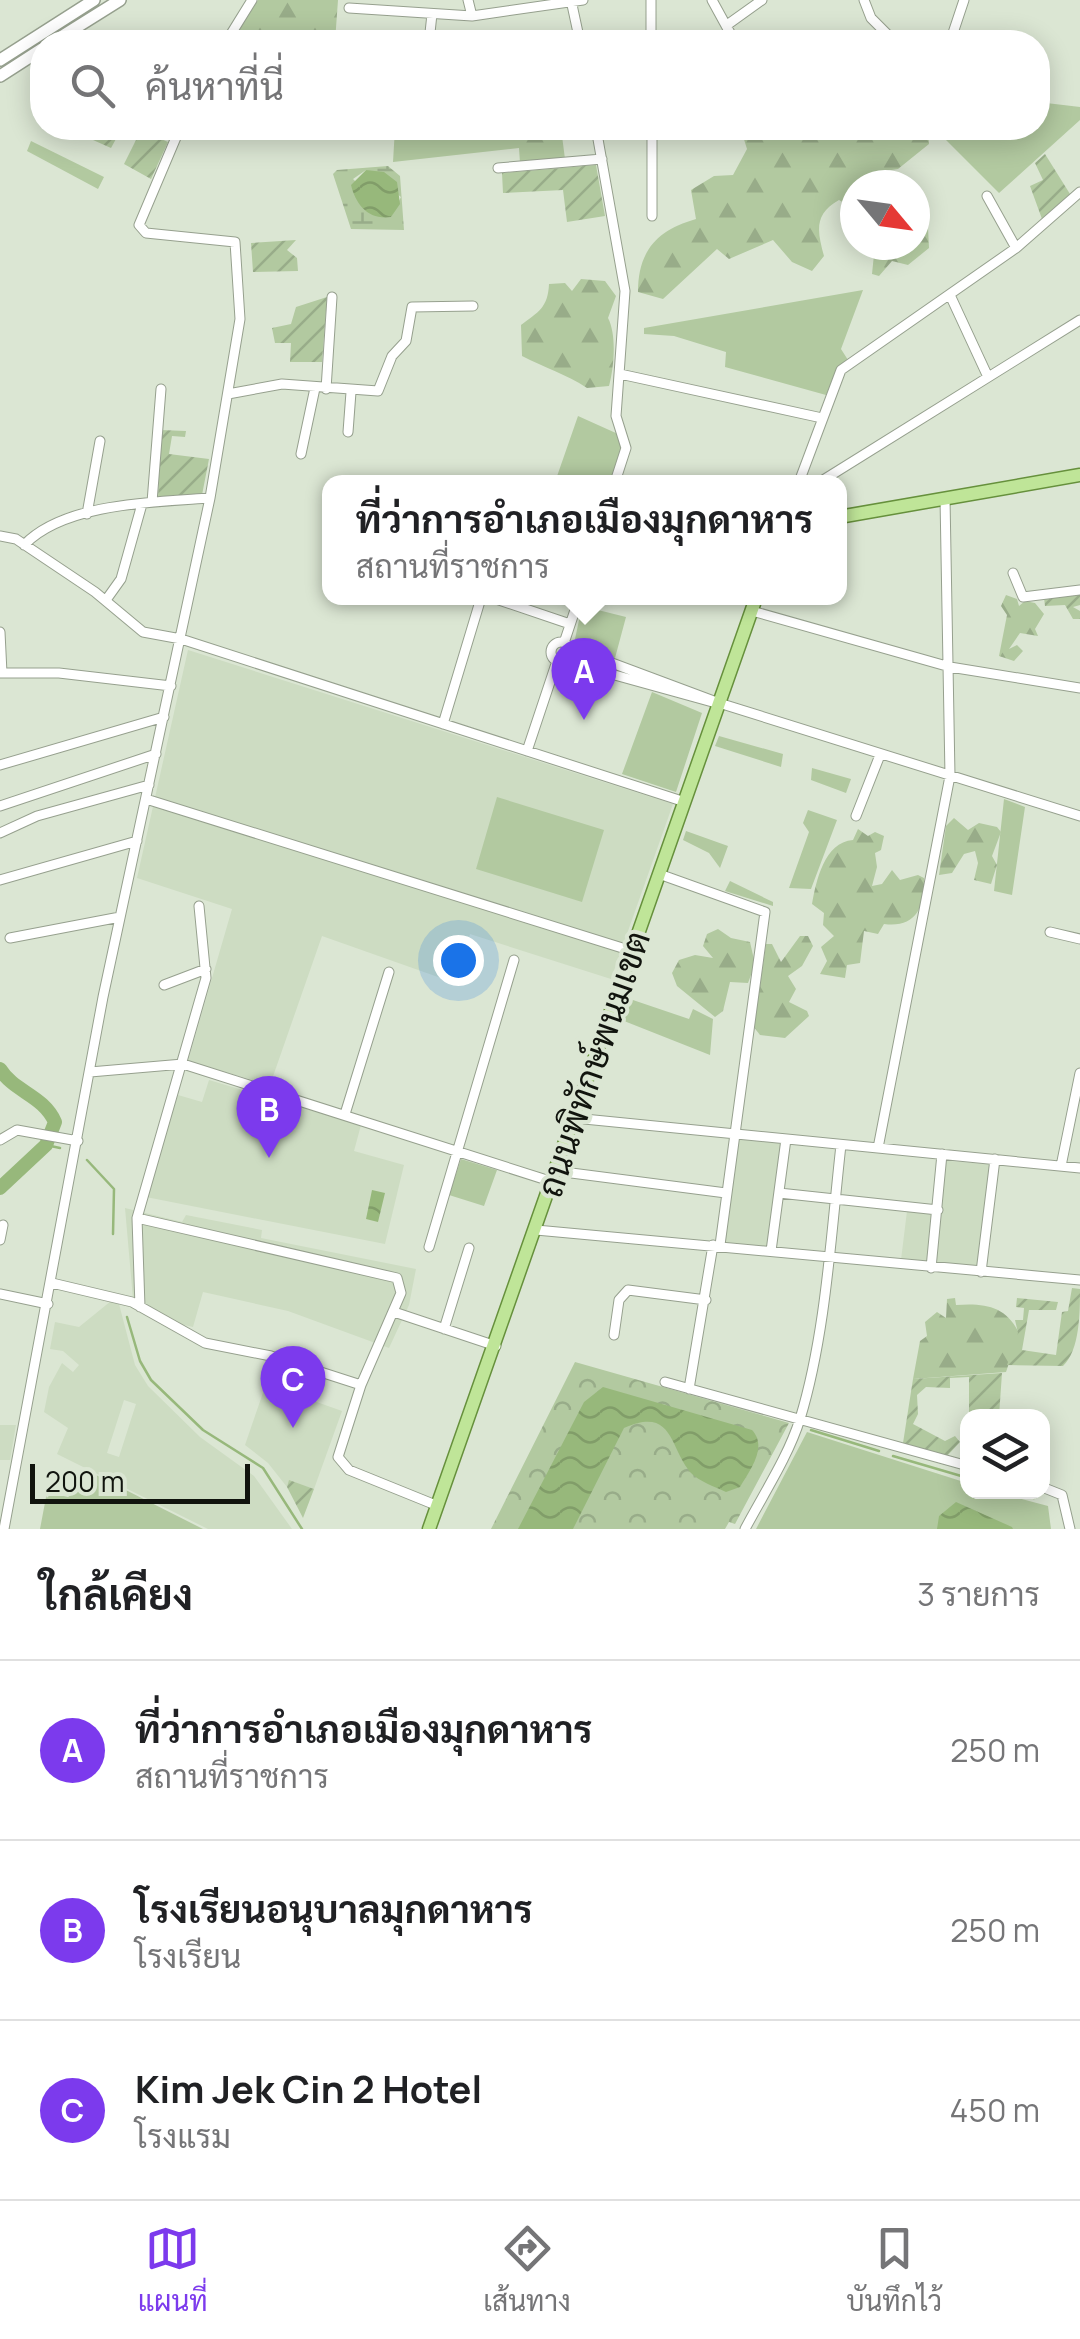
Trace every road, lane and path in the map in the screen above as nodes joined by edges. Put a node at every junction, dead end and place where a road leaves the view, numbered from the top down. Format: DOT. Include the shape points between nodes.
graph roads {
  1 [pos="94,0"];
  2 [pos="120,0"];
  3 [pos="252,0"];
  4 [pos="468,0"];
  5 [pos="583,0"];
  6 [pos="651,0"];
  7 [pos="712,0"];
  8 [pos="762,0"];
  9 [pos="864,0"];
  10 [pos="964,0"];
  11 [pos="571,1"];
  12 [pos="376,6"];
  13 [pos="350,8"];
  14 [pos="432,14"];
  15 [pos="472,16"];
  16 [pos="727,25"];
  17 [pos="47,30"];
  18 [pos="72,30"];
  19 [pos="233,30"];
  20 [pos="431,30"];
  21 [pos="577,30"];
  22 [pos="651,30"];
  23 [pos="729,30"];
  24 [pos="884,30"];
  25 [pos="954,30"];
  26 [pos="30,41"];
  27 [pos="30,57"];
  28 [pos="0,60"];
  29 [pos="0,76"];
  30 [pos="175,140"];
  31 [pos="598,140"];
  32 [pos="652,140"];
  33 [pos="602,159"];
  34 [pos="498,168"];
  35 [pos="1080,192"];
  36 [pos="986,196"];
  37 [pos="652,216"];
  38 [pos="1016,248"];
  39 [pos="950,295"];
  40 [pos="332,297"];
  41 [pos="472,306"];
  42 [pos="1080,320"];
  43 [pos="620,374"];
  44 [pos="988,377"];
  45 [pos="320,389"];
  46 [pos="161,390"];
  47 [pos="350,392"];
  48 [pos="228,394"];
  49 [pos="822,418"];
  50 [pos="348,432"];
  51 [pos="100,440"];
  52 [pos="301,454"];
  53 [pos="617,475"];
  54 [pos="802,475"];
  55 [pos="831,475"];
  56 [pos="1080,475"];
  57 [pos="210,498"];
  58 [pos="945,498"];
  59 [pos="147,503"];
  60 [pos="87,514"];
  61 [pos="847,516"];
  62 [pos="0,536"];
  63 [pos="24,545"];
  64 [pos="1014,573"];
  65 [pos="1080,590"];
  66 [pos="106,600"];
  67 [pos="480,605"];
  68 [pos="514,605"];
  69 [pos="577,605"];
  70 [pos="754,605"];
  71 [pos="757,605"];
  72 [pos="570,624"];
  73 [pos="0,632"];
  74 [pos="181,639"];
  75 [pos="566,645"];
  76 [pos="561,661"];
  77 [pos="950,668"];
  78 [pos="1,673"];
  79 [pos="170,686"];
  80 [pos="1080,688"];
  81 [pos="719,704"];
  82 [pos="164,718"];
  83 [pos="443,724"];
  84 [pos="528,751"];
  85 [pos="156,754"];
  86 [pos="880,754"];
  87 [pos="0,765"];
  88 [pos="950,776"];
  89 [pos="149,785"];
  90 [pos="146,799"];
  91 [pos="685,802"];
  92 [pos="0,806"];
  93 [pos="856,816"];
  94 [pos="1080,816"];
  95 [pos="0,833"];
  96 [pos="137,841"];
  97 [pos="659,874"];
  98 [pos="0,880"];
  99 [pos="199,906"];
  100 [pos="120,916"];
  101 [pos="1050,932"];
  102 [pos="10,938"];
  103 [pos="1080,939"];
  104 [pos="632,951"];
  105 [pos="514,960"];
  106 [pos="206,970"];
  107 [pos="389,972"];
  108 [pos="164,985"];
  109 [pos="183,1064"];
  110 [pos="90,1072"];
  111 [pos="1080,1072"];
  112 [pos="346,1114"];
  113 [pos="574,1118"];
  114 [pos="733,1133"];
  115 [pos="786,1138"];
  116 [pos="0,1140"];
  117 [pos="74,1140"];
  118 [pos="841,1145"];
  119 [pos="878,1148"];
  120 [pos="459,1150"];
  121 [pos="942,1154"];
  122 [pos="995,1159"];
  123 [pos="1061,1166"];
  124 [pos="1080,1168"];
  125 [pos="555,1176"];
  126 [pos="726,1194"];
  127 [pos="779,1194"];
  128 [pos="834,1201"];
  129 [pos="938,1210"];
  130 [pos="137,1218"];
  131 [pos="3,1225"];
  132 [pos="536,1230"];
  133 [pos="0,1240"];
  134 [pos="716,1245"];
  135 [pos="429,1247"];
  136 [pos="469,1248"];
  137 [pos="772,1251"];
  138 [pos="828,1258"];
  139 [pos="931,1268"];
  140 [pos="980,1272"];
  141 [pos="1080,1280"];
  142 [pos="52,1282"];
  143 [pos="0,1294"];
  144 [pos="706,1300"];
  145 [pos="48,1304"];
  146 [pos="140,1307"];
  147 [pos="394,1312"];
  148 [pos="444,1329"];
  149 [pos="614,1335"];
  150 [pos="496,1346"];
  151 [pos="665,1382"];
  152 [pos="361,1385"];
  153 [pos="689,1389"];
  154 [pos="800,1420"];
  155 [pos="960,1464"];
  156 [pos="1050,1490"];
  157 [pos="438,1506"];
  158 [pos="1069,1519"];
  159 [pos="4,1529"];
  160 [pos="430,1529"];
  161 [pos="745,1529"];
  1 -- 17 [label="main road"];
  2 -- 18 [label="main road"];
  3 -- 19 [label="street"];
  4 -- 15 [label="street"];
  5 -- 11 [label="street"];
  6 -- 22 [label="street"];
  7 -- 16 [label="street"];
  8 -- 16 [label="street"];
  9 -- 24 [label="street"];
  10 -- 25 [label="street"];
  11 -- 15 [label="street"];
  11 -- 21 [label="street"];
  12 -- 13 [label="street"];
  12 -- 14 [label="street"];
  14 -- 15 [label="street"];
  14 -- 20 [label="street"];
  16 -- 23 [label="street"];
  26 -- 28 [label="main road"];
  27 -- 29 [label="main road"];
  30 -- 48 [label="street" via="139,226 146,233 236,244 242,302"];
  31 -- 33 [label="street"];
  32 -- 37 [label="street"];
  33 -- 34 [label="street"];
  33 -- 43 [label="street" via="625,279"];
  35 -- 38 [label="street"];
  36 -- 38 [label="street"];
  38 -- 39 [label="street"];
  39 -- 44 [label="street"];
  39 -- 49 [label="street" via="842,370"];
  40 -- 45 [label="street"];
  41 -- 47 [label="street" via="412,307 406,341 392,356 382,387"];
  42 -- 44 [label="street"];
  43 -- 49 [label="street"];
  43 -- 53 [label="street" via="616,416 626,448"];
  44 -- 55 [label="street"];
  45 -- 47 [label="street"];
  45 -- 48 [label="street" via="282,384"];
  45 -- 52 [label="street"];
  46 -- 59 [label="street"];
  47 -- 50 [label="street"];
  48 -- 57 [label="street"];
  49 -- 54 [label="street"];
  51 -- 60 [label="street"];
  56 -- 58 [label="main road"];
  57 -- 59 [label="street"];
  57 -- 74 [label="street"];
  58 -- 61 [label="main road"];
  58 -- 77 [label="street"];
  59 -- 60 [label="street"];
  59 -- 66 [label="street" via="121,579"];
  60 -- 63 [label="street" via="55,521"];
  62 -- 63 [label="street"];
  63 -- 66 [label="street"];
  64 -- 65 [label="street" via="1024,597"];
  66 -- 74 [label="street" via="143,632"];
  67 -- 83 [label="street"];
  68 -- 72 [label="street"];
  69 -- 72 [label="street"];
  70 -- 81 [label="main road, ถนนพิทักษ์พนมเขต"];
  71 -- 77 [label="street"];
  72 -- 75 [label="street"];
  73 -- 78 [label="street"];
  74 -- 79 [label="street"];
  74 -- 83 [label="street"];
  75 -- 76 [label="street"];
  75 -- 76 [label="street" via="551,648"];
  75 -- 81 [label="street"];
  76 -- 81 [label="street"];
  76 -- 84 [label="street"];
  77 -- 80 [label="street"];
  77 -- 88 [label="street"];
  78 -- 79 [label="street"];
  79 -- 82 [label="street"];
  81 -- 86 [label="street"];
  81 -- 91 [label="main road, ถนนพิทักษ์พนมเขต"];
  82 -- 85 [label="street"];
  82 -- 87 [label="street"];
  83 -- 84 [label="street"];
  84 -- 91 [label="street"];
  85 -- 89 [label="street"];
  85 -- 92 [label="street"];
  86 -- 88 [label="street"];
  86 -- 93 [label="street"];
  88 -- 94 [label="street"];
  88 -- 119 [label="street"];
  89 -- 90 [label="street"];
  89 -- 95 [label="street"];
  90 -- 96 [label="street"];
  90 -- 104 [label="street"];
  91 -- 97 [label="main road, ถนนพิทักษ์พนมเขต"];
  96 -- 98 [label="street"];
  96 -- 100 [label="street"];
  97 -- 104 [label="main road, ถนนพิทักษ์พนมเขต"];
  97 -- 114 [label="street" via="764,909"];
  99 -- 106 [label="street"];
  100 -- 102 [label="street"];
  100 -- 110 [label="street"];
  101 -- 103 [label="street"];
  104 -- 113 [label="main road, ถนนพิทักษ์พนมเขต"];
  105 -- 120 [label="street"];
  106 -- 108 [label="street"];
  106 -- 109 [label="street"];
  107 -- 112 [label="street"];
  109 -- 110 [label="street"];
  109 -- 112 [label="street"];
  109 -- 130 [label="street"];
  110 -- 117 [label="street"];
  111 -- 123 [label="street"];
  112 -- 120 [label="street"];
  113 -- 114 [label="street"];
  113 -- 125 [label="main road, ถนนพิทักษ์พนมเขต"];
  114 -- 115 [label="street"];
  114 -- 126 [label="street"];
  115 -- 118 [label="street"];
  115 -- 127 [label="street"];
  116 -- 117 [label="street" via="22,1131"];
  117 -- 142 [label="street"];
  118 -- 119 [label="street"];
  118 -- 128 [label="street"];
  119 -- 121 [label="street"];
  120 -- 125 [label="street"];
  120 -- 135 [label="street"];
  121 -- 122 [label="street"];
  121 -- 129 [label="street"];
  122 -- 123 [label="street"];
  122 -- 140 [label="street"];
  123 -- 124 [label="street"];
  125 -- 126 [label="street"];
  125 -- 132 [label="main road, ถนนพิทักษ์พนมเขต"];
  126 -- 134 [label="street"];
  127 -- 128 [label="street"];
  127 -- 137 [label="street"];
  128 -- 129 [label="street"];
  128 -- 138 [label="street"];
  129 -- 139 [label="street"];
  130 -- 146 [label="street"];
  130 -- 147 [label="street" via="392,1275 401,1286"];
  131 -- 133 [label="street"];
  132 -- 134 [label="street"];
  132 -- 150 [label="main road, ถนนพิทักษ์พนมเขต"];
  134 -- 137 [label="street"];
  134 -- 144 [label="street"];
  136 -- 148 [label="street"];
  137 -- 138 [label="street"];
  138 -- 139 [label="street"];
  138 -- 154 [label="street"];
  139 -- 140 [label="street"];
  140 -- 141 [label="street"];
  142 -- 145 [label="street"];
  142 -- 146 [label="street"];
  143 -- 145 [label="street"];
  144 -- 149 [label="street" via="628,1290 619,1300"];
  144 -- 153 [label="street"];
  145 -- 159 [label="street"];
  146 -- 152 [label="street" via="205,1343"];
  147 -- 148 [label="street"];
  147 -- 152 [label="street"];
  148 -- 150 [label="street"];
  150 -- 157 [label="main road, ถนนพิทักษ์พนมเขต"];
  151 -- 153 [label="street"];
  152 -- 157 [label="street" via="339,1446 340,1463"];
  153 -- 154 [label="street"];
  154 -- 155 [label="street"];
  154 -- 161 [label="street"];
  156 -- 158 [label="street" via="1062,1495"];
  157 -- 160 [label="main road, ถนนพิทักษ์พนมเขต"];
}
